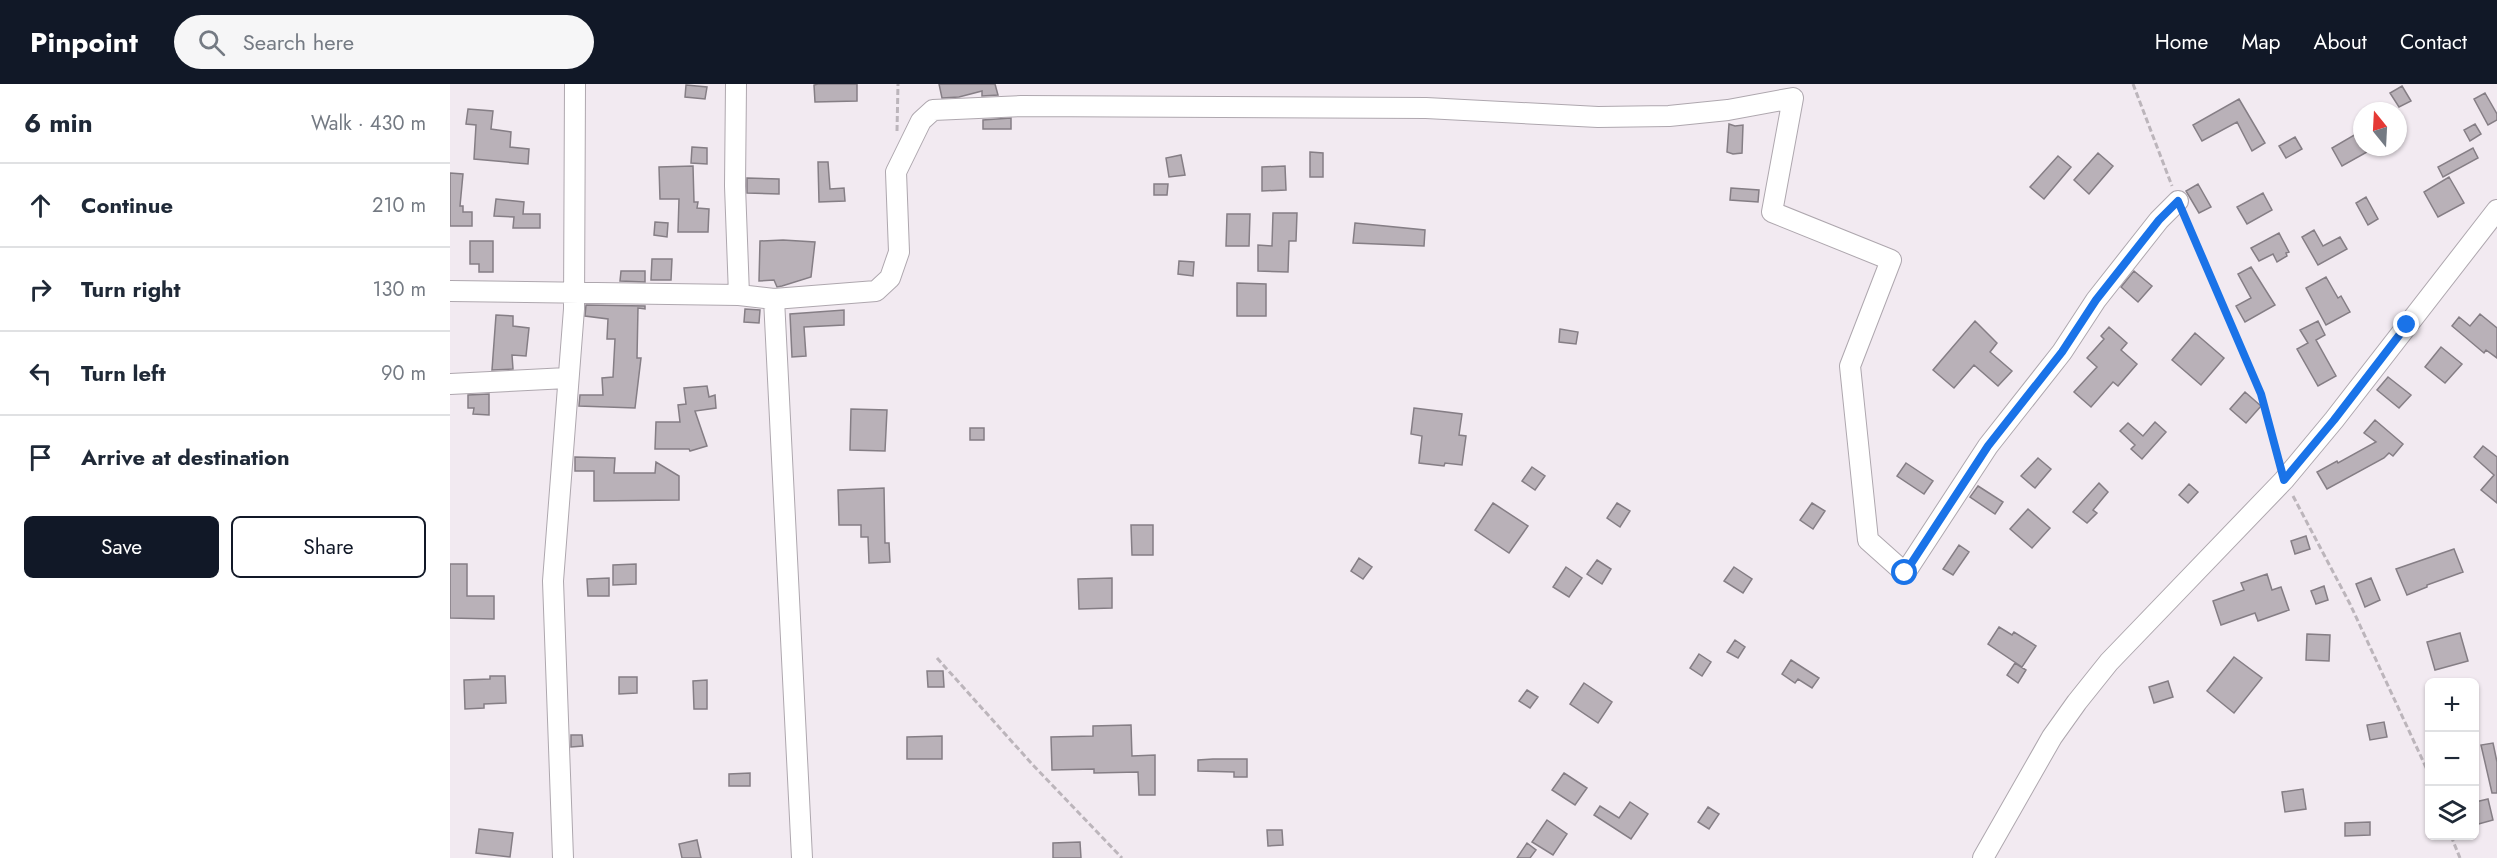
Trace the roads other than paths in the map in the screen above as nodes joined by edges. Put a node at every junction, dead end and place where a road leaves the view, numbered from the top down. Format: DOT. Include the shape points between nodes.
graph roads {
  1 [pos="575,84"];
  2 [pos="736,84"];
  3 [pos="2178,201"];
  4 [pos="2497,210"];
  5 [pos="450,291"];
  6 [pos="573,293"];
  7 [pos="739,295"];
  8 [pos="774,299"];
  9 [pos="567,378"];
  10 [pos="450,384"];
  11 [pos="563,858"];
  12 [pos="802,858"];
  13 [pos="1983,858"];
  1 -- 6 [label="street"];
  2 -- 7 [label="street"];
  3 -- 8 [label="street" via="2096,300 2062,352 1988,446 1905,573 1868,540 1850,366 1891,260 1772,212 1793,98 1728,110 1610,117 1414,108 1021,106 933,110 921,121 896,172 899,252 890,278 876,291"];
  4 -- 13 [label="street" via="2284,480 2109,662 2077,702 2013,801"];
  5 -- 6 [label="street"];
  6 -- 7 [label="street"];
  6 -- 9 [label="street"];
  7 -- 8 [label="street"];
  8 -- 12 [label="street"];
  9 -- 10 [label="street"];
  9 -- 11 [label="street" via="553,581"];
}
